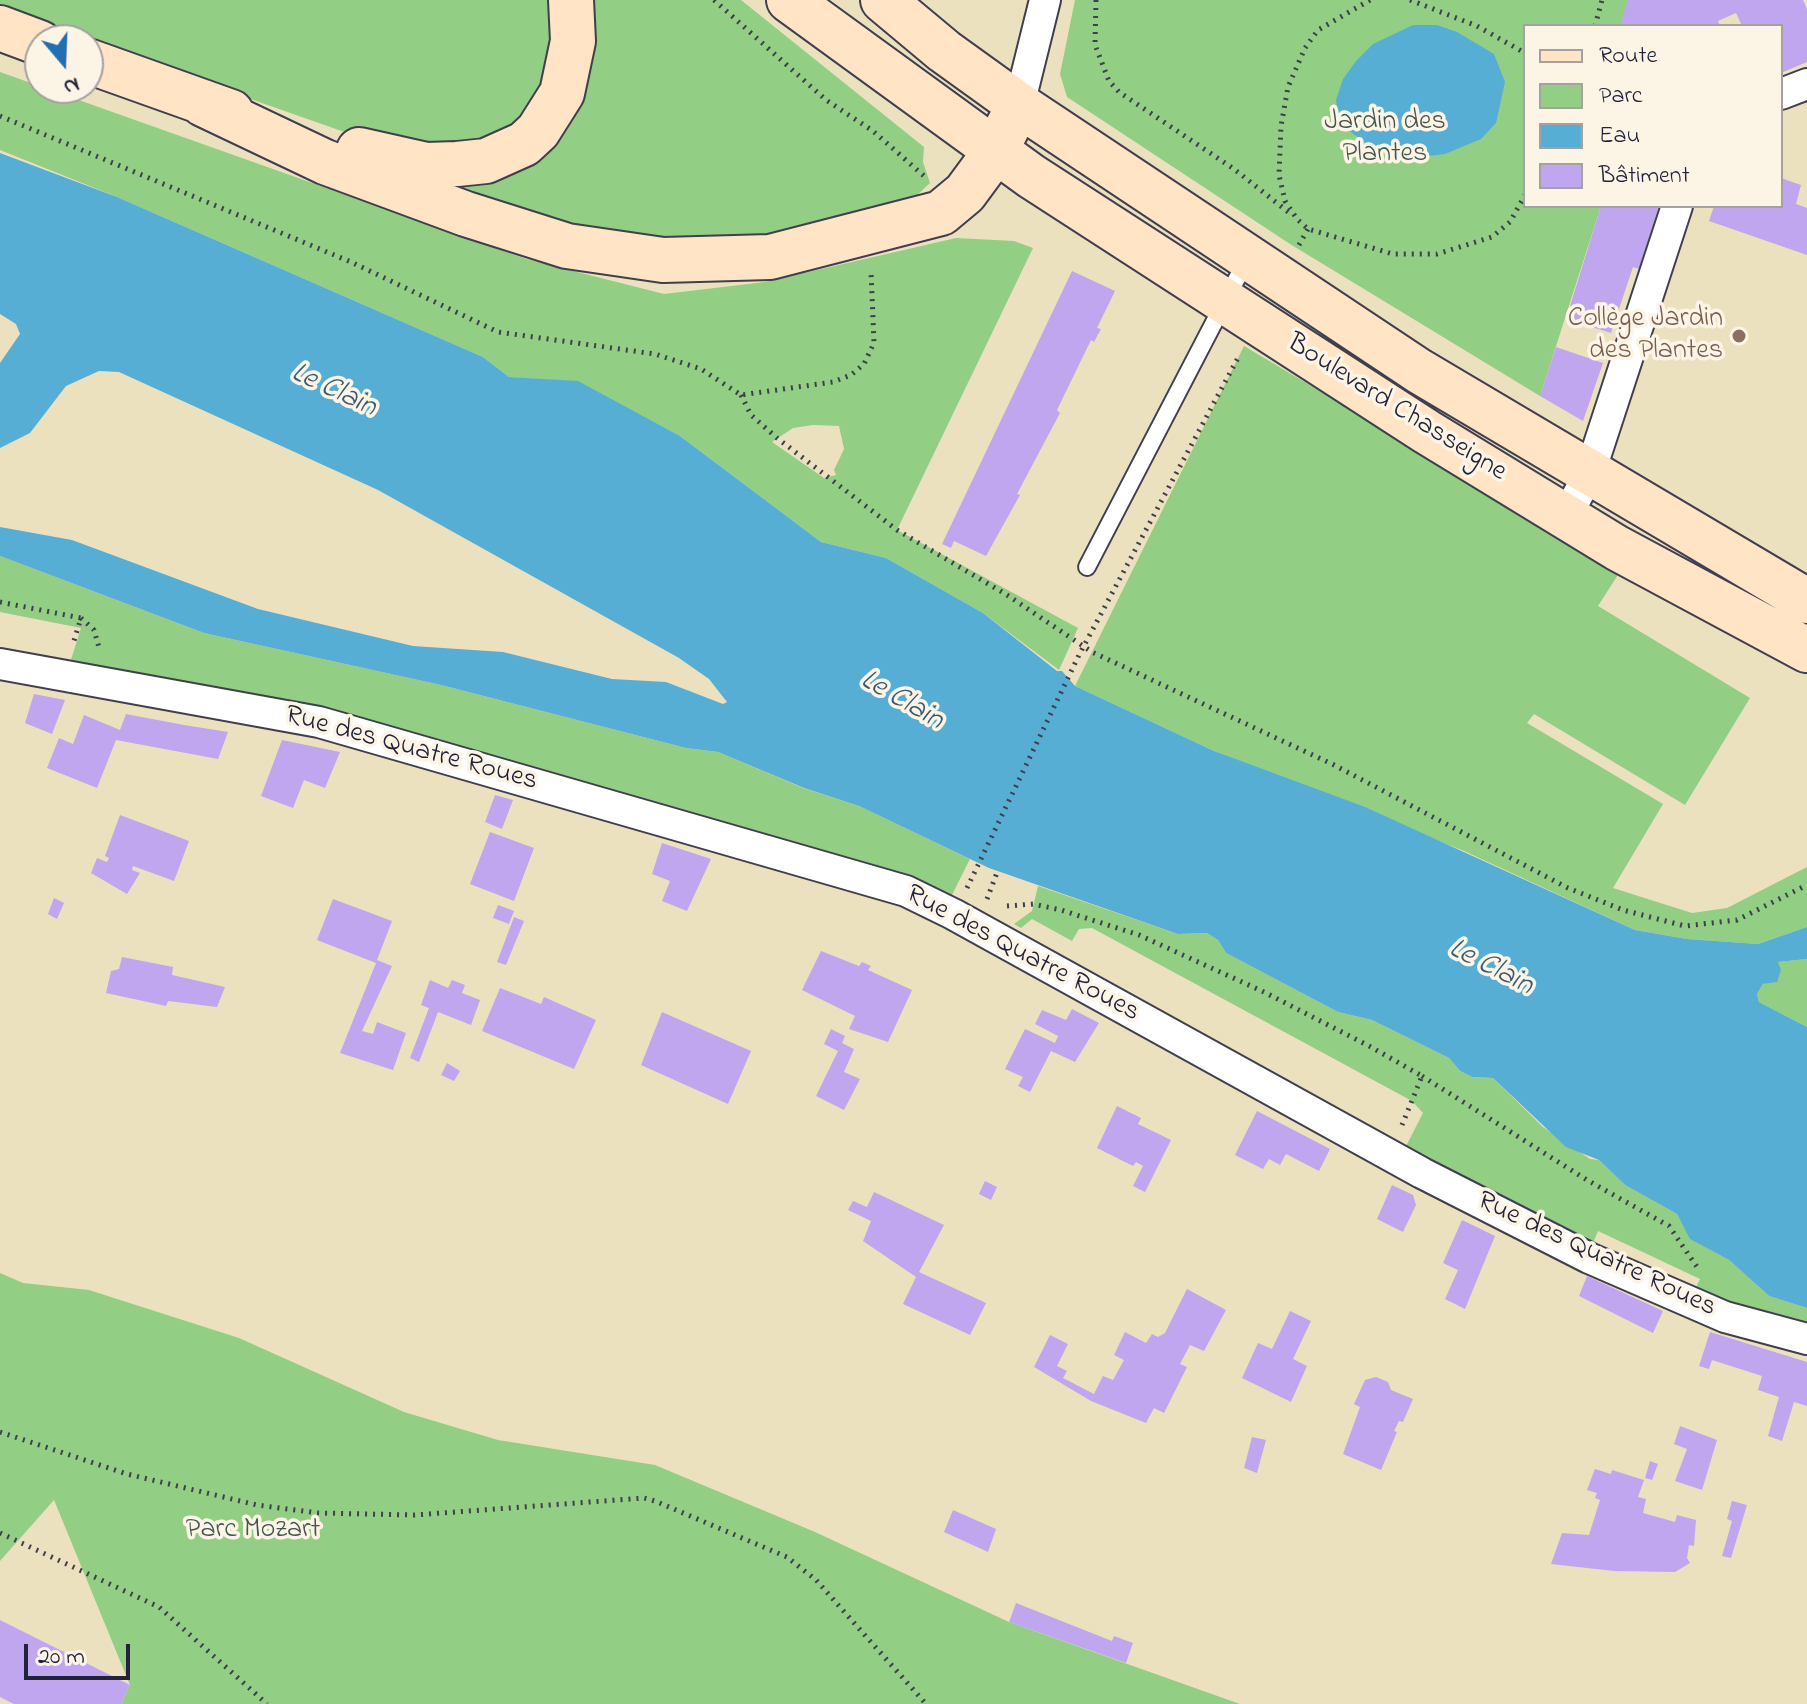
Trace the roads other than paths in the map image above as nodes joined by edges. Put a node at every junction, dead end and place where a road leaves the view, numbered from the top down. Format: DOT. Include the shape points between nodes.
graph roads {
  1 [pos="571,0"];
  2 [pos="789,0"];
  3 [pos="883,0"];
  4 [pos="1045,0"];
  5 [pos="0,28"];
  6 [pos="24,37"];
  7 [pos="104,67"];
  8 [pos="1807,84"];
  9 [pos="1783,93"];
  10 [pos="203,104"];
  11 [pos="1019,105"];
  12 [pos="996,151"];
  13 [pos="1676,208"];
  14 [pos="1248,257"];
  15 [pos="1241,312"];
  16 [pos="1590,472"];
  17 [pos="1566,517"];
  18 [pos="1087,567"];
  19 [pos="1807,601"];
  20 [pos="1807,650"];
  21 [pos="0,664"];
  22 [pos="1807,1339"];
  1 -- 10 [label="main road" via="573,41 562,93 531,138 486,161 426,165 382,157"];
  2 -- 12 [label="main road, Boulevard Chasseigne"];
  3 -- 11 [label="main road, Boulevard Chasseigne"];
  4 -- 11 [label="street"];
  5 -- 6 [label="main road"];
  7 -- 10 [label="main road"];
  8 -- 9 [label="street"];
  10 -- 12 [label="main road" via="325,162 567,246 697,260 770,257 941,213 965,193"];
  11 -- 12 [label="main road"];
  11 -- 14 [label="main road, Boulevard Chasseigne"];
  12 -- 15 [label="main road, Boulevard Chasseigne"];
  13 -- 16 [label="street"];
  14 -- 15 [label="lane"];
  14 -- 16 [label="main road, Boulevard Chasseigne" via="1419,371"];
  15 -- 17 [label="main road, Boulevard Chasseigne"];
  15 -- 18 [label="lane"];
  16 -- 17 [label="street"];
  16 -- 19 [label="main road, Boulevard Chasseigne"];
  17 -- 20 [label="main road, Boulevard Chasseigne"];
  21 -- 22 [label="street, Rue des Quatre Roues" via="319,722 906,891 1589,1258 1725,1317"];
}
